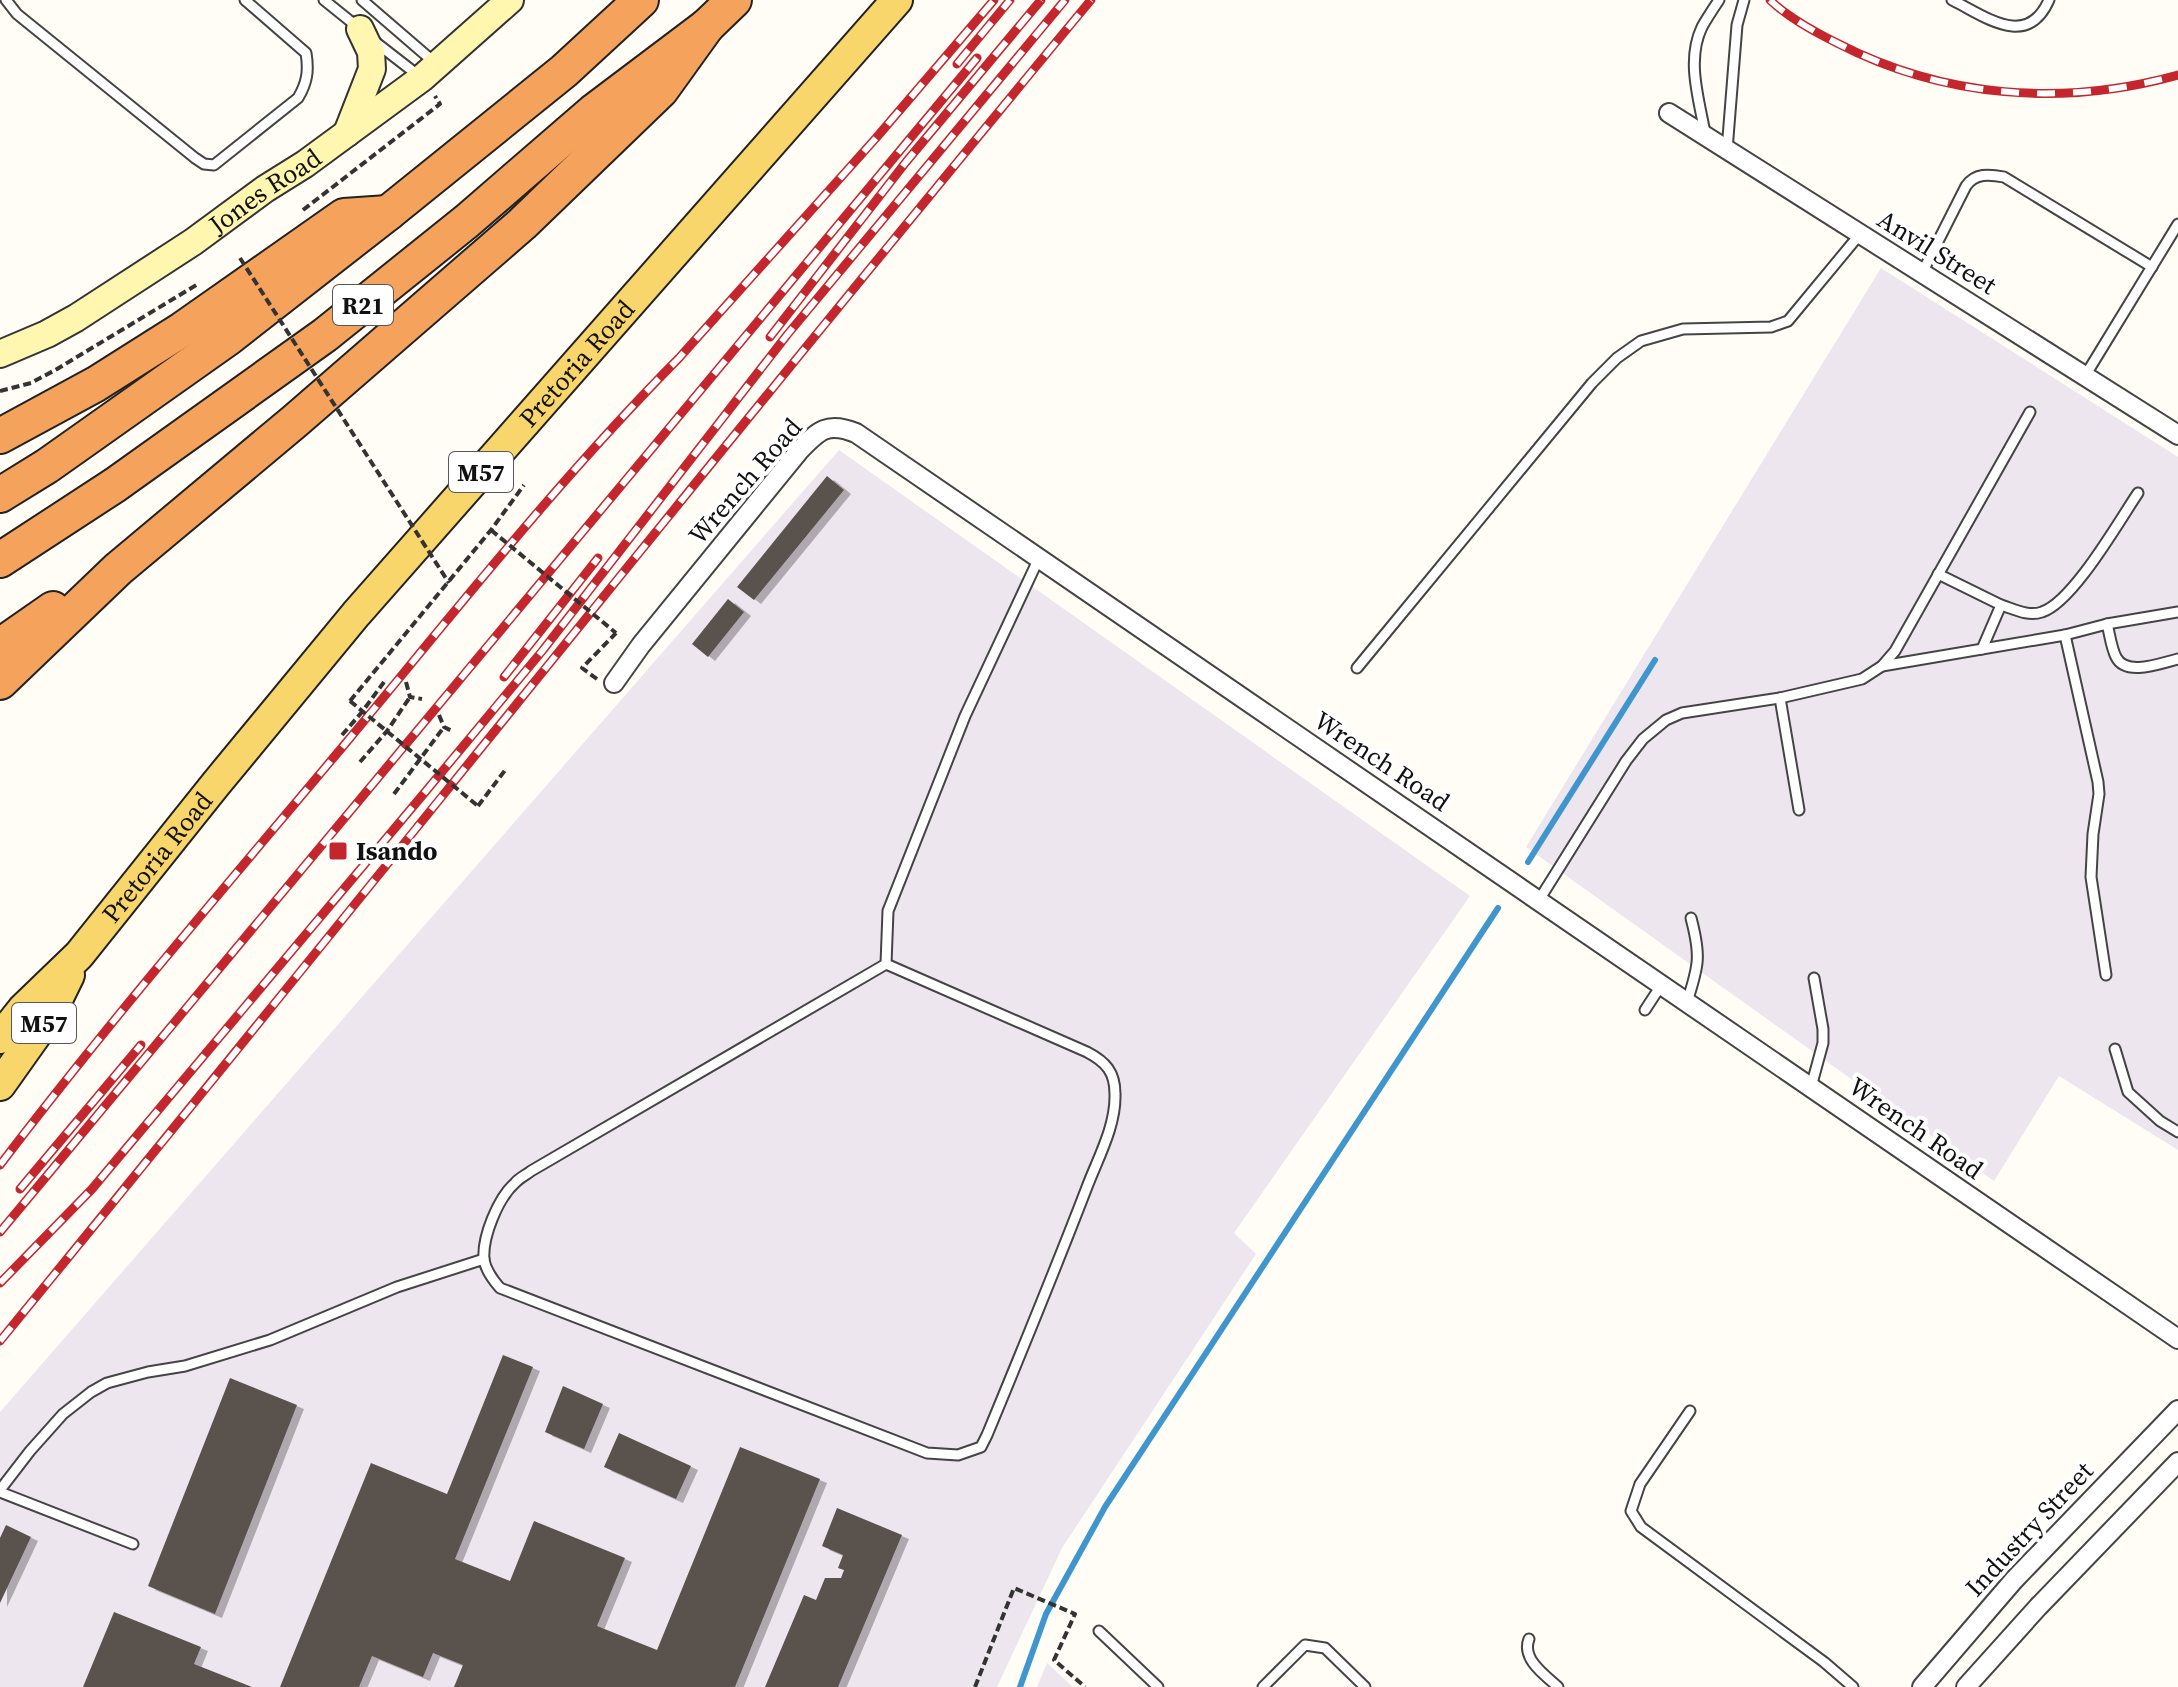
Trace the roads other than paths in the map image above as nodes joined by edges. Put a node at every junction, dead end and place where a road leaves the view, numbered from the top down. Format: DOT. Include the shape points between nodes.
graph roads {
  1 [pos="6,0"];
  2 [pos="245,0"];
  3 [pos="324,0"];
  4 [pos="362,0"];
  5 [pos="510,0"];
  6 [pos="641,0"];
  7 [pos="734,0"];
  8 [pos="897,0"];
  9 [pos="1719,0"];
  10 [pos="1744,0"];
  11 [pos="1952,0"];
  12 [pos="2049,0"];
  13 [pos="707,26"];
  14 [pos="360,29"];
  15 [pos="430,71"];
  16 [pos="1669,113"];
  17 [pos="347,133"];
  18 [pos="1706,136"];
  19 [pos="1727,150"];
  20 [pos="388,213"];
  21 [pos="2178,224"];
  22 [pos="1860,234"];
  23 [pos="2152,267"];
  24 [pos="1922,273"];
  25 [pos="0,354"];
  26 [pos="2085,376"];
  27 [pos="2030,412"];
  28 [pos="2178,435"];
  29 [pos="0,436"];
  30 [pos="2138,493"];
  31 [pos="0,495"];
  32 [pos="1039,558"];
  33 [pos="0,560"];
  34 [pos="118,569"];
  35 [pos="1938,574"];
  36 [pos="2001,605"];
  37 [pos="2178,612"];
  38 [pos="2107,624"];
  39 [pos="2065,635"];
  40 [pos="0,646"];
  41 [pos="1982,649"];
  42 [pos="2178,659"];
  43 [pos="1882,666"];
  44 [pos="1357,668"];
  45 [pos="0,682"];
  46 [pos="614,683"];
  47 [pos="1780,698"];
  48 [pos="1799,810"];
  49 [pos="1539,900"];
  50 [pos="1691,918"];
  51 [pos="79,955"];
  52 [pos="886,964"];
  53 [pos="2106,975"];
  54 [pos="1814,978"];
  55 [pos="1662,984"];
  56 [pos="1687,1002"];
  57 [pos="1645,1010"];
  58 [pos="0,1038"];
  59 [pos="2115,1049"];
  60 [pos="0,1085"];
  61 [pos="1811,1087"];
  62 [pos="2178,1132"];
  63 [pos="484,1259"];
  64 [pos="2178,1339"];
  65 [pos="2178,1410"];
  66 [pos="1690,1411"];
  67 [pos="2178,1462"];
  68 [pos="0,1491"];
  69 [pos="133,1544"];
  70 [pos="1099,1631"];
  71 [pos="1529,1639"];
  72 [pos="1158,1687"];
  73 [pos="1263,1687"];
  74 [pos="1365,1687"];
  75 [pos="1558,1687"];
  76 [pos="1853,1687"];
  77 [pos="1922,1687"];
  78 [pos="1966,1687"];
  1 -- 2 [label="lane" via="195,158 214,165 298,98 305,85 306,53"];
  3 -- 14 [label="lane"];
  4 -- 15 [label="lane"];
  5 -- 15 [label="street, Jones Road"];
  6 -- 20 [label="highway, R21" via="564,71"];
  7 -- 13 [label="highway, R21"];
  8 -- 51 [label="main road, Pretoria Road / M57" via="356,614"];
  9 -- 18 [label="lane" via="1696,43 1694,74"];
  10 -- 19 [label="lane" via="1737,25"];
  11 -- 12 [label="lane" via="2007,27 2032,22"];
  13 -- 33 [label="highway, R21" via="593,112 325,335"];
  13 -- 34 [label="highway" via="661,90 522,224"];
  14 -- 15 [label="lane"];
  14 -- 17 [label="street" via="372,69"];
  15 -- 17 [label="street, Jones Road"];
  16 -- 18 [label="street, Anvil Street"];
  17 -- 25 [label="street, Jones Road" via="124,288 47,334"];
  18 -- 19 [label="street, Anvil Street"];
  19 -- 22 [label="street, Anvil Street"];
  20 -- 29 [label="highway" via="344,216 170,337"];
  20 -- 31 [label="highway, R21" via="228,338"];
  21 -- 23 [label="lane"];
  22 -- 24 [label="street, Anvil Street"];
  22 -- 44 [label="lane" via="1788,321 1771,327 1683,329 1641,341 1617,358"];
  23 -- 24 [label="lane" via="2004,177 1988,174 1971,178"];
  23 -- 26 [label="lane"];
  24 -- 26 [label="street, Anvil Street"];
  26 -- 28 [label="street, Anvil Street"];
  27 -- 35 [label="lane"];
  30 -- 36 [label="lane" via="2060,602 2035,614"];
  32 -- 46 [label="street, Wrench Road" via="856,433 824,429 799,451"];
  32 -- 49 [label="street, Wrench Road"];
  32 -- 52 [label="lane" via="965,716 888,911"];
  34 -- 40 [label="highway"];
  34 -- 45 [label="highway"];
  35 -- 36 [label="lane"];
  35 -- 43 [label="lane"];
  36 -- 41 [label="lane"];
  37 -- 38 [label="lane"];
  38 -- 39 [label="lane"];
  38 -- 42 [label="lane" via="2117,660 2126,666"];
  39 -- 41 [label="lane"];
  39 -- 53 [label="lane" via="2098,782 2091,877"];
  41 -- 43 [label="lane"];
  43 -- 47 [label="lane" via="1862,679"];
  47 -- 48 [label="lane"];
  47 -- 49 [label="lane" via="1682,713 1643,739"];
  49 -- 55 [label="street, Wrench Road"];
  50 -- 56 [label="lane" via="1698,968"];
  51 -- 58 [label="main road, Pretoria Road / M57"];
  51 -- 60 [label="main road, Pretoria Road / M57" via="49,1016"];
  52 -- 63 [label="lane" via="513,1184 490,1224"];
  52 -- 63 [label="lane" via="1100,1059 1110,1069 1116,1090 1114,1115 981,1447 958,1455 927,1453 500,1288"];
  54 -- 61 [label="lane" via="1823,1043"];
  55 -- 56 [label="street, Wrench Road"];
  55 -- 57 [label="lane"];
  56 -- 61 [label="street, Wrench Road"];
  59 -- 62 [label="lane" via="2128,1092"];
  61 -- 64 [label="street, Wrench Road"];
  63 -- 68 [label="lane" via="397,1287 270,1340 107,1383 63,1414"];
  65 -- 77 [label="street, Industry Street" via="2014,1580"];
  66 -- 76 [label="lane" via="1640,1484 1631,1511 1641,1527"];
  67 -- 78 [label="street"];
  68 -- 69 [label="lane"];
  70 -- 72 [label="lane"];
  71 -- 75 [label="lane" via="1528,1655"];
  73 -- 74 [label="lane" via="1305,1645 1325,1648"];
}
